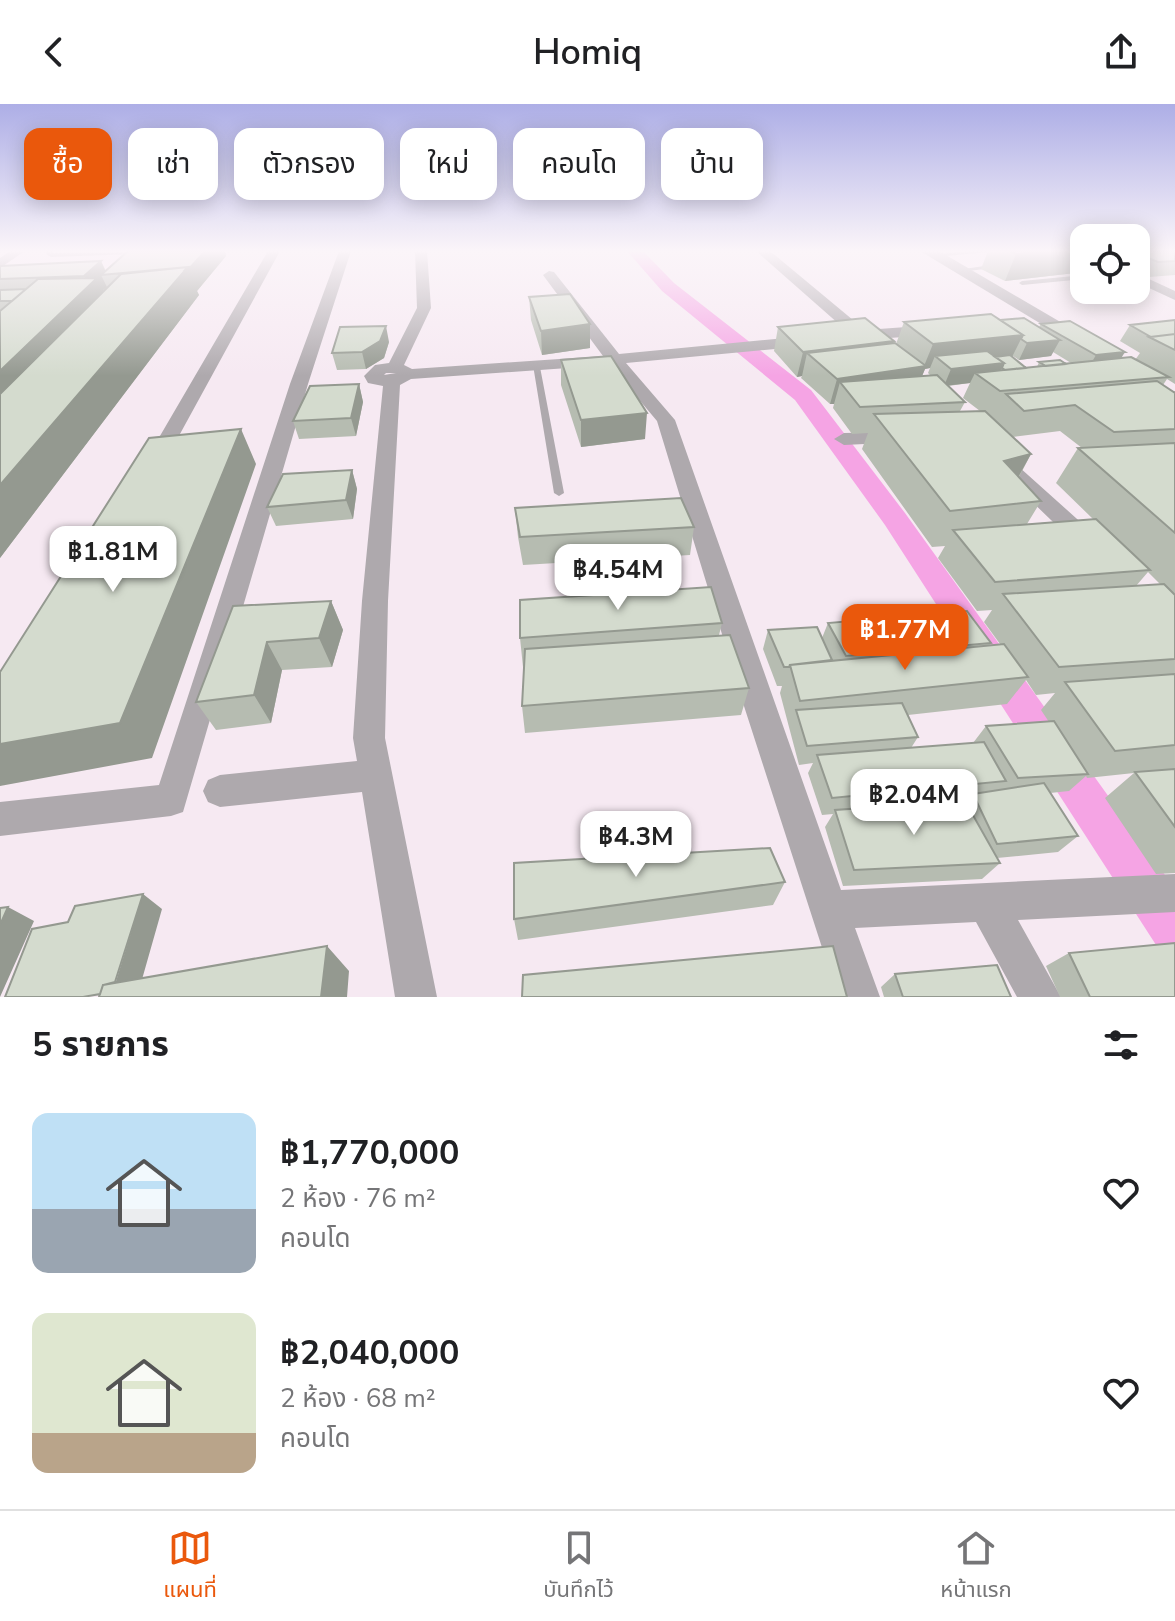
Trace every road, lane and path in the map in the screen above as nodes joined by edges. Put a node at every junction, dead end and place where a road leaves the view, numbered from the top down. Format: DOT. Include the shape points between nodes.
graph roads {
  1 [pos="251,293"];
  2 [pos="331,293"];
  3 [pos="425,293"];
  4 [pos="563,293"];
  5 [pos="811,293"];
  6 [pos="999,293"];
  7 [pos="1050,322"];
  8 [pos="1019,324"];
  9 [pos="956,328"];
  10 [pos="861,335"];
  11 [pos="1100,351"];
  12 [pos="885,356"];
  13 [pos="614,359"];
  14 [pos="536,367"];
  15 [pos="398,374"];
  16 [pos="916,437"];
  17 [pos="844,439"];
  18 [pos="984,446"];
  19 [pos="146,478"];
  20 [pos="559,493"];
  21 [pos="1108,560"];
  22 [pos="375,775"];
  23 [pos="220,791"];
  24 [pos="0,819"];
  25 [pos="1158,894"];
  26 [pos="986,902"];
  27 [pos="829,910"];
  28 [pos="416,997"];
  29 [pos="859,997"];
  30 [pos="1040,997"];
  1 -- 19 [label="street"];
  2 -- 24 [label="street" via="171,800"];
  3 -- 15 [label="street" via="424,308"];
  4 -- 13 [label="street"];
  5 -- 10 [label="street"];
  6 -- 7 [label="street"];
  7 -- 8 [label="street"];
  7 -- 11 [label="street"];
  9 -- 10 [label="street"];
  10 -- 12 [label="street"];
  10 -- 13 [label="street"];
  13 -- 14 [label="street"];
  13 -- 27 [label="street" via="666,420"];
  14 -- 15 [label="street"];
  14 -- 20 [label="lane"];
  15 -- 22 [label="street" via="375,601 369,738"];
  16 -- 17 [label="street"];
  18 -- 21 [label="street"];
  22 -- 23 [label="street"];
  22 -- 28 [label="street"];
  25 -- 26 [label="street"];
  26 -- 27 [label="street"];
  26 -- 30 [label="street"];
  27 -- 29 [label="street"];
}
